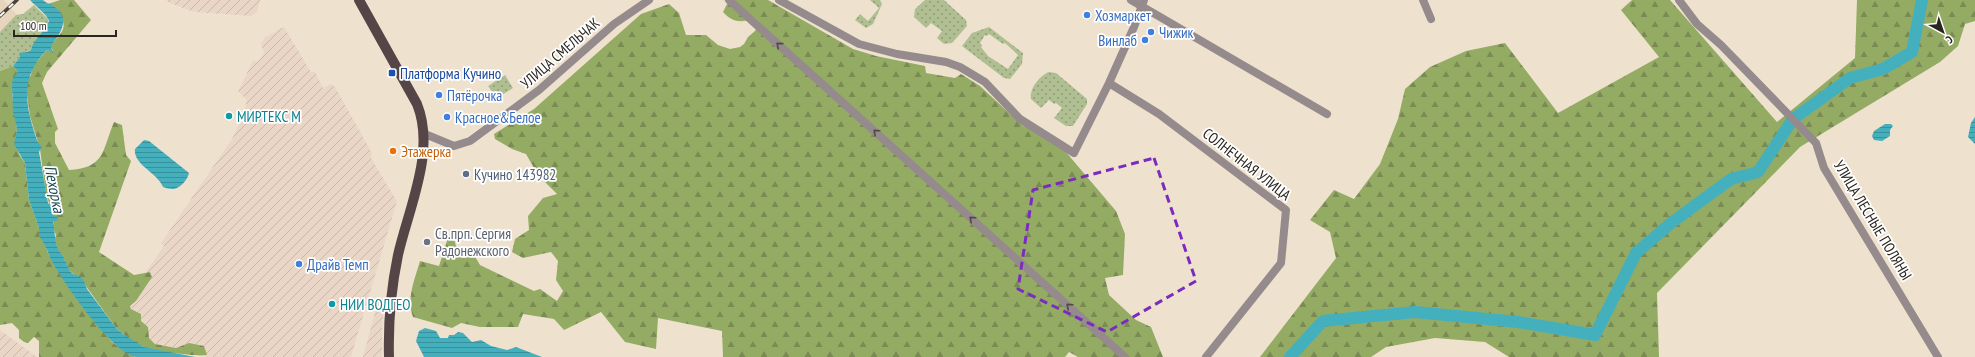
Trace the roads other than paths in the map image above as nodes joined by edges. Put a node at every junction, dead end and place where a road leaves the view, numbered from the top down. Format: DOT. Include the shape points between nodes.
graph roads {
  1 [pos="358,0"];
  2 [pos="649,0"];
  3 [pos="729,0"];
  4 [pos="779,0"];
  5 [pos="1131,0"];
  6 [pos="1423,0"];
  7 [pos="1679,0"];
  8 [pos="1143,3"];
  9 [pos="1431,19"];
  10 [pos="1109,83"];
  11 [pos="1327,114"];
  12 [pos="424,134"];
  13 [pos="388,357"];
  14 [pos="1125,357"];
  15 [pos="1206,357"];
  16 [pos="1938,357"];
  1 -- 12 [label="main road" via="417,104"];
  2 -- 12 [label="street, УЛИЦА СМЕЛЬЧАК" via="614,24 539,90 470,141 454,146"];
  14 -- 3 [label="street, one-way"];
  4 -- 10 [label="street" via="859,44 897,54 946,62 960,68 985,82 1014,114 1026,123 1074,153"];
  5 -- 8 [label="street"];
  6 -- 9 [label="street"];
  7 -- 16 [label="street, УЛИЦА ЛЕСНЫЕ ПОЛЯНЫ" via="1697,24 1721,45 1816,143 1824,168"];
  8 -- 10 [label="street"];
  8 -- 11 [label="street"];
  10 -- 15 [label="street, СОЛНЕЧНАЯ УЛИЦА" via="1159,114 1286,210 1281,263"];
  12 -- 13 [label="main road" via="422,161 393,280"];
}
